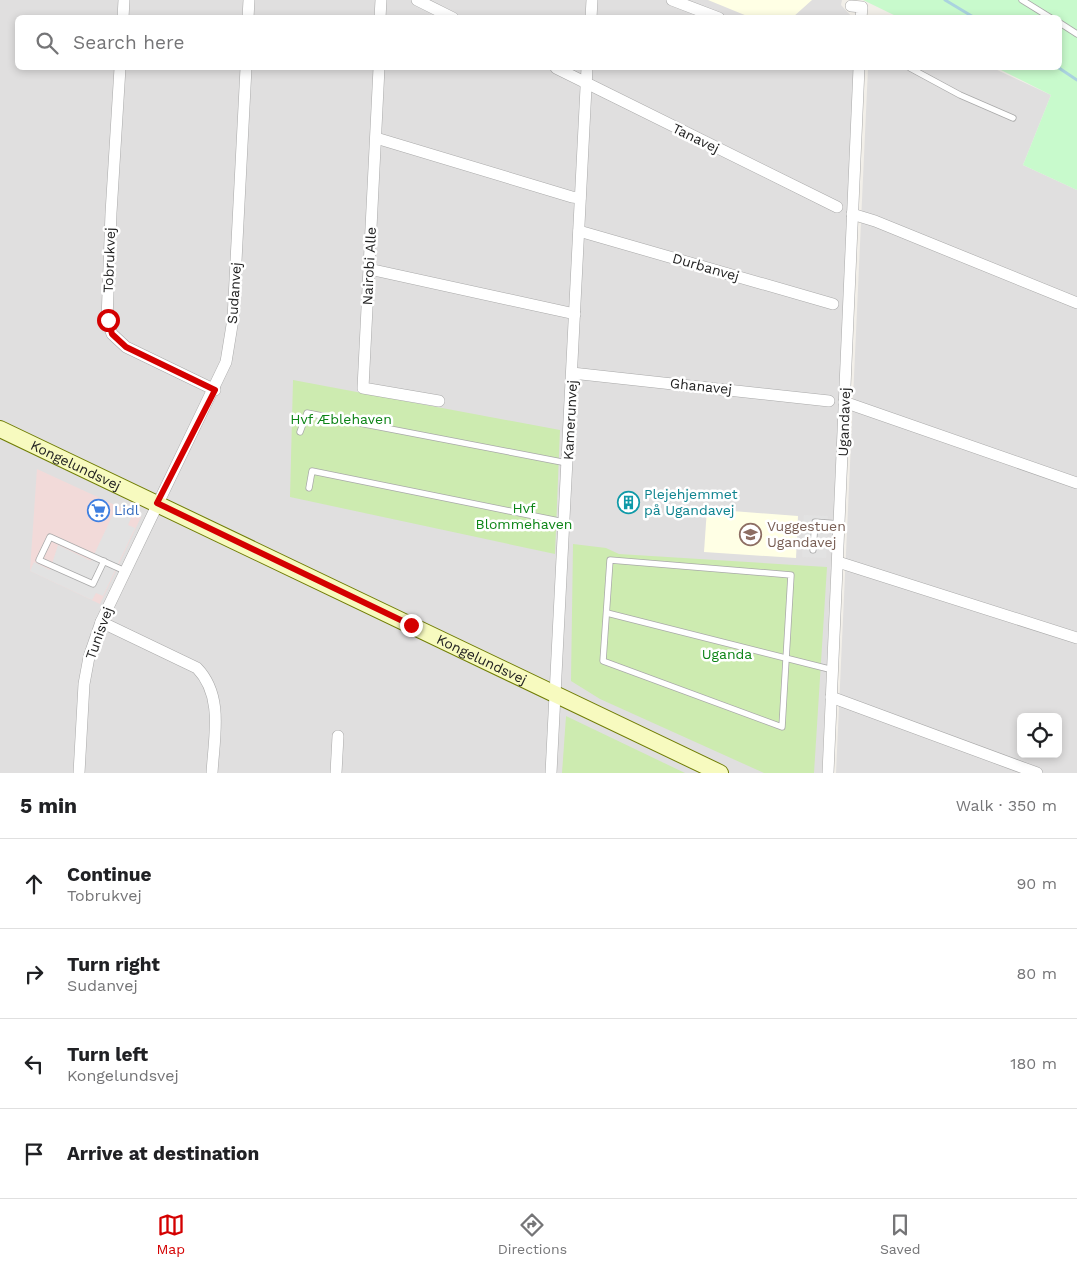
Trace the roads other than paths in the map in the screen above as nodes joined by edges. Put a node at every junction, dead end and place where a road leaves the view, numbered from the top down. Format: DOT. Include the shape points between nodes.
graph roads {
  1 [pos="124,0"];
  2 [pos="249,0"];
  3 [pos="381,0"];
  4 [pos="417,0"];
  5 [pos="592,0"];
  6 [pos="672,0"];
  7 [pos="1022,0"];
  8 [pos="851,6"];
  9 [pos="123,15"];
  10 [pos="248,15"];
  11 [pos="380,15"];
  12 [pos="447,15"];
  13 [pos="591,15"];
  14 [pos="711,15"];
  15 [pos="861,15"];
  16 [pos="1045,15"];
  17 [pos="1062,24"];
  18 [pos="1077,34"];
  19 [pos="120,70"];
  20 [pos="246,70"];
  21 [pos="379,70"];
  22 [pos="560,70"];
  23 [pos="587,70"];
  24 [pos="856,70"];
  25 [pos="914,70"];
  26 [pos="586,82"];
  27 [pos="1014,118"];
  28 [pos="376,138"];
  29 [pos="580,198"];
  30 [pos="837,207"];
  31 [pos="852,214"];
  32 [pos="579,231"];
  33 [pos="369,270"];
  34 [pos="1077,303"];
  35 [pos="833,304"];
  36 [pos="575,314"];
  37 [pos="572,373"];
  38 [pos="215,390"];
  39 [pos="439,401"];
  40 [pos="830,401"];
  41 [pos="844,402"];
  42 [pos="0,429"];
  43 [pos="300,432"];
  44 [pos="567,463"];
  45 [pos="1077,483"];
  46 [pos="309,488"];
  47 [pos="157,503"];
  48 [pos="564,522"];
  49 [pos="840,524"];
  50 [pos="813,550"];
  51 [pos="104,562"];
  52 [pos="838,562"];
  53 [pos="125,571"];
  54 [pos="607,613"];
  55 [pos="101,622"];
  56 [pos="1077,638"];
  57 [pos="788,658"];
  58 [pos="833,670"];
  59 [pos="557,695"];
  60 [pos="831,697"];
  61 [pos="338,736"];
  62 [pos="79,773"];
  63 [pos="212,773"];
  64 [pos="336,773"];
  65 [pos="551,773"];
  66 [pos="720,773"];
  67 [pos="828,773"];
  68 [pos="1037,773"];
  1 -- 9 [label="street"];
  2 -- 10 [label="street"];
  3 -- 11 [label="street"];
  4 -- 12 [label="street"];
  5 -- 13 [label="street"];
  6 -- 14 [label="street"];
  7 -- 16 [label="lane"];
  8 -- 15 [label="street" via="862,7"];
  17 -- 18 [label="lane"];
  19 -- 38 [label="street, Tobrukvej" via="111,213 108,320 112,334 126,347"];
  20 -- 38 [label="street, Sudanvej" via="233,319 226,362"];
  21 -- 28 [label="street, Nairobi Alle"];
  22 -- 26 [label="street, Tanavej"];
  23 -- 26 [label="street, Kamerunvej"];
  24 -- 31 [label="street, Ugandavej"];
  25 -- 27 [label="lane" via="960,95"];
  26 -- 29 [label="street, Kamerunvej"];
  26 -- 30 [label="street, Tanavej"];
  28 -- 29 [label="street"];
  28 -- 33 [label="street, Nairobi Alle"];
  29 -- 32 [label="street, Kamerunvej"];
  31 -- 34 [label="street"];
  31 -- 41 [label="street, Ugandavej"];
  32 -- 35 [label="street, Durbanvej"];
  32 -- 36 [label="street, Kamerunvej"];
  33 -- 36 [label="street"];
  33 -- 39 [label="street, Nairobi Alle" via="363,388"];
  36 -- 37 [label="street, Kamerunvej"];
  37 -- 40 [label="street, Ghanavej"];
  37 -- 44 [label="street, Kamerunvej"];
  38 -- 47 [label="street, Sudanvej"];
  41 -- 45 [label="street"];
  41 -- 49 [label="street, Ugandavej"];
  42 -- 47 [label="street, Kongelundsvej"];
  43 -- 44 [label="lane" via="307,413"];
  44 -- 48 [label="street, Kamerunvej"];
  46 -- 48 [label="lane" via="312,471"];
  47 -- 53 [label="street, Tunisvej"];
  47 -- 59 [label="street, Kongelundsvej"];
  48 -- 59 [label="street, Kamerunvej"];
  49 -- 50 [label="lane" via="815,522"];
  49 -- 52 [label="street, Ugandavej"];
  51 -- 51 [label="lane" via="93,584 39,560 50,536"];
  51 -- 53 [label="lane"];
  52 -- 56 [label="street"];
  52 -- 58 [label="street, Ugandavej"];
  53 -- 55 [label="street, Tunisvej"];
  54 -- 57 [label="lane"];
  54 -- 57 [label="lane" via="603,661 782,727"];
  54 -- 57 [label="lane" via="610,560 791,575"];
  55 -- 62 [label="street, Tunisvej" via="84,684"];
  55 -- 63 [label="street" via="197,668 206,676 216,704"];
  57 -- 58 [label="lane"];
  58 -- 60 [label="street, Ugandavej"];
  59 -- 65 [label="street, Kamerunvej"];
  59 -- 66 [label="street, Kongelundsvej"];
  60 -- 67 [label="street, Ugandavej"];
  60 -- 68 [label="street"];
  61 -- 64 [label="street"];
}
